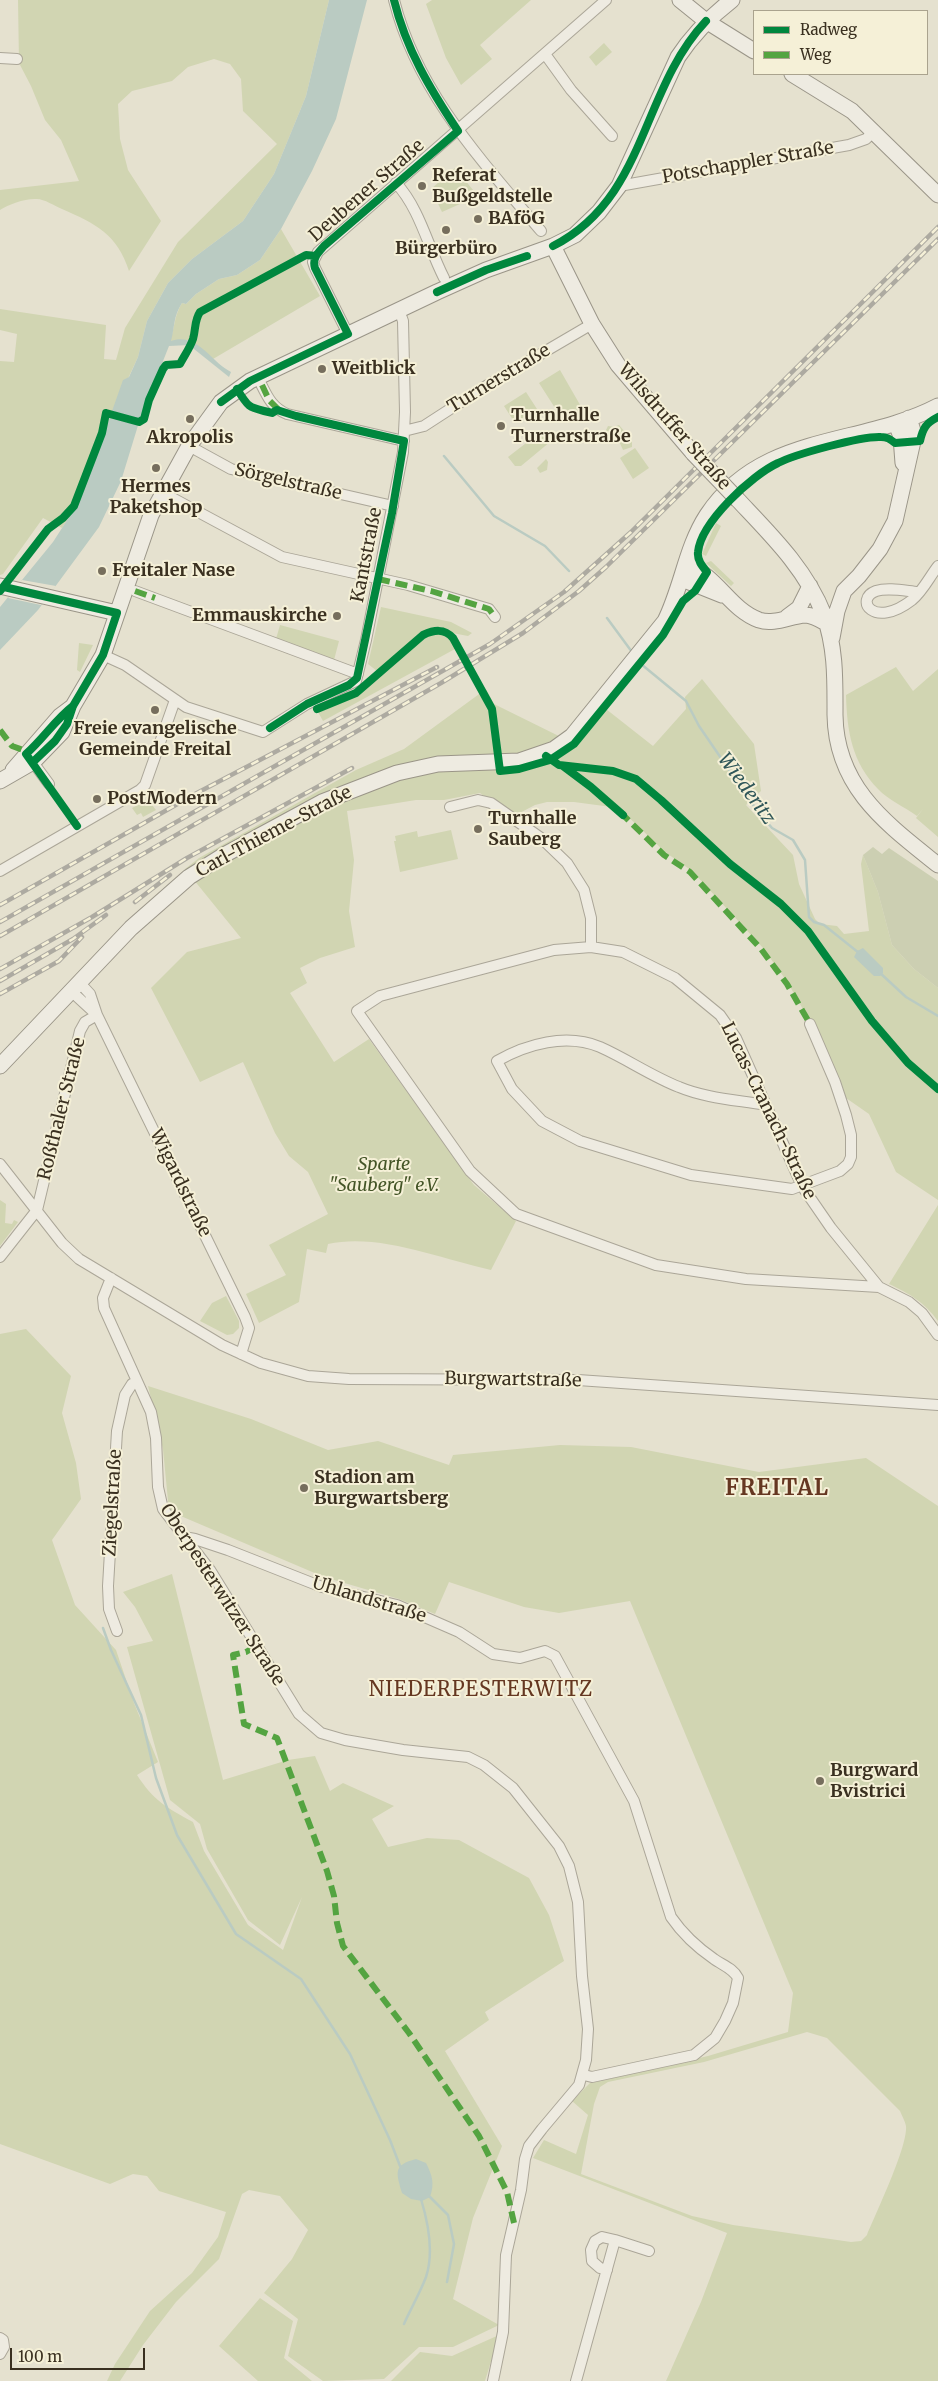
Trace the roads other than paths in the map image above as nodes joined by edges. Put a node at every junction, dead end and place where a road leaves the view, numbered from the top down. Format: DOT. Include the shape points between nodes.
graph roads {
  1 [pos="394,0"];
  2 [pos="606,0"];
  3 [pos="680,0"];
  4 [pos="732,0"];
  5 [pos="706,21"];
  6 [pos="753,50"];
  7 [pos="545,54"];
  8 [pos="0,58"];
  9 [pos="17,59"];
  10 [pos="794,75"];
  11 [pos="458,131"];
  12 [pos="874,131"];
  13 [pos="612,136"];
  14 [pos="396,183"];
  15 [pos="619,186"];
  16 [pos="938,195"];
  17 [pos="541,231"];
  18 [pos="553,246"];
  19 [pos="444,278"];
  20 [pos="399,310"];
  21 [pos="592,324"];
  22 [pos="348,334"];
  23 [pos="260,382"];
  24 [pos="938,406"];
  25 [pos="902,421"];
  26 [pos="404,436"];
  27 [pos="189,446"];
  28 [pos="162,493"];
  29 [pos="393,506"];
  30 [pos="938,566"];
  31 [pos="684,572"];
  32 [pos="378,578"];
  33 [pos="810,586"];
  34 [pos="5,588"];
  35 [pos="135,591"];
  36 [pos="844,591"];
  37 [pos="918,592"];
  38 [pos="117,613"];
  39 [pos="495,617"];
  40 [pos="784,619"];
  41 [pos="826,622"];
  42 [pos="832,641"];
  43 [pos="103,655"];
  44 [pos="358,674"];
  45 [pos="175,700"];
  46 [pos="840,749"];
  47 [pos="35,765"];
  48 [pos="5,778"];
  49 [pos="49,784"];
  50 [pos="450,806"];
  51 [pos="938,852"];
  52 [pos="938,865"];
  53 [pos="0,871"];
  54 [pos="590,946"];
  55 [pos="75,987"];
  56 [pos="97,1015"];
  57 [pos="810,1024"];
  58 [pos="0,1066"];
  59 [pos="765,1104"];
  60 [pos="0,1164"];
  61 [pos="802,1186"];
  62 [pos="37,1210"];
  63 [pos="0,1256"];
  64 [pos="111,1278"];
  65 [pos="879,1287"];
  66 [pos="938,1335"];
  67 [pos="240,1354"];
  68 [pos="137,1381"];
  69 [pos="938,1405"];
  70 [pos="184,1537"];
  71 [pos="117,1631"];
  72 [pos="584,2074"];
  73 [pos="615,2240"];
  74 [pos="650,2251"];
  75 [pos="607,2270"];
  76 [pos="0,2338"];
  77 [pos="0,2354"];
  78 [pos="493,2381"];
  79 [pos="576,2381"];
  1 -- 11 [label="street" via="406,40 420,70"];
  2 -- 7 [label="street, Deubener Straße"];
  3 -- 5 [label="main road"];
  4 -- 5 [label="main road"];
  5 -- 6 [label="main road"];
  5 -- 15 [label="main road" via="678,57"];
  7 -- 11 [label="street, Deubener Straße"];
  7 -- 13 [label="street" via="571,90"];
  8 -- 9 [label="street"];
  10 -- 12 [label="main road" via="852,111"];
  11 -- 14 [label="street, Deubener Straße"];
  11 -- 17 [label="street"];
  12 -- 15 [label="street, Potschappler Straße" via="849,145"];
  12 -- 16 [label="main road"];
  14 -- 19 [label="street" via="409,197"];
  14 -- 22 [label="street, Deubener Straße" via="324,246 313,262"];
  15 -- 18 [label="main road" via="592,220"];
  18 -- 20 [label="main road" via="471,276"];
  18 -- 21 [label="main road, Wilsdruffer Straße"];
  20 -- 22 [label="main road"];
  20 -- 26 [label="street, Kantstraße" via="402,321"];
  21 -- 26 [label="street, Turnerstraße"];
  21 -- 33 [label="main road, Wilsdruffer Straße, bridge" via="628,378 692,453 788,553"];
  22 -- 23 [label="main road"];
  23 -- 26 [label="street, Turnerstraße" via="277,410"];
  23 -- 27 [label="main road" via="242,386 221,402"];
  24 -- 25 [label="main road, Carl-Thieme-Straße"];
  25 -- 31 [label="main road, Carl-Thieme-Straße" via="792,450 754,469 707,515 696,534"];
  25 -- 36 [label="main road, Wilsdruffer Straße" via="913,431 913,441 895,521 880,549"];
  26 -- 29 [label="street, Kantstraße"];
  27 -- 28 [label="main road"];
  27 -- 29 [label="street, Sörgelstraße" via="231,470"];
  28 -- 32 [label="street" via="282,557"];
  28 -- 38 [label="main road" via="148,523"];
  29 -- 32 [label="street, Kantstraße"];
  30 -- 37 [label="street"];
  31 -- 40 [label="main road" via="699,569 751,617 762,621"];
  31 -- 55 [label="main road, Carl-Thieme-Straße" via="661,627 562,745 519,762 424,766 322,802 224,855 189,878 131,928"];
  32 -- 39 [label="street" via="489,609"];
  32 -- 44 [label="street, Kantstraße"];
  33 -- 36 [label="main road" via="830,596"];
  33 -- 40 [label="main road" via="799,608"];
  33 -- 41 [label="main road, Wilsdruffer Straße"];
  34 -- 38 [label="main road"];
  35 -- 44 [label="street"];
  36 -- 42 [label="main road, Wilsdruffer Straße"];
  38 -- 43 [label="main road"];
  40 -- 41 [label="main road" via="804,615"];
  41 -- 42 [label="main road, Wilsdruffer Straße"];
  42 -- 46 [label="main road, Wilsdruffer Straße" via="835,718"];
  43 -- 45 [label="street" via="125,665"];
  43 -- 48 [label="main road" via="55,741 33,762"];
  44 -- 45 [label="street" via="353,683 307,704 263,732 186,708"];
  45 -- 53 [label="street" via="145,785 140,790"];
  46 -- 51 [label="main road, Wilsdruffer Straße" via="876,800"];
  46 -- 52 [label="main road, Wilsdruffer Straße" via="845,768 870,807"];
  47 -- 49 [label="street"];
  50 -- 54 [label="street" via="478,800 491,803 542,838 567,863 584,890 591,918"];
  54 -- 59 [label="street, Lucas-Cranach-Straße" via="623,952 675,978 720,1015 736,1038"];
  54 -- 65 [label="street, Lucas-Cranach-Straße" via="554,950 380,996 357,1011 470,1171 516,1214 656,1265 746,1279"];
  55 -- 56 [label="street, Wigardstraße" via="90,994"];
  55 -- 58 [label="main road, Carl-Thieme-Straße"];
  56 -- 62 [label="street, Roßthaler Straße" via="85,1022 80,1031"];
  56 -- 67 [label="street, Wigardstraße" via="245,1317 249,1328"];
  57 -- 61 [label="street" via="843,1106 852,1150 848,1164 840,1170"];
  59 -- 61 [label="street, Lucas-Cranach-Straße"];
  59 -- 61 [label="street" via="680,1088 598,1047 575,1042 550,1041 517,1049 497,1061 512,1089 542,1121 580,1141 691,1175 776,1188"];
  60 -- 62 [label="street"];
  61 -- 65 [label="street, Lucas-Cranach-Straße"];
  62 -- 63 [label="street"];
  62 -- 64 [label="street" via="71,1253"];
  64 -- 67 [label="street, Burgwartstraße"];
  64 -- 68 [label="street, Oberpesterwitzer Straße" via="103,1295 104,1308"];
  65 -- 66 [label="street, Lucas-Cranach-Straße" via="909,1302 922,1313"];
  67 -- 69 [label="street, Burgwartstraße" via="286,1371 332,1378 578,1380"];
  68 -- 70 [label="street, Oberpesterwitzer Straße" via="154,1423 160,1503"];
  68 -- 71 [label="street, Ziegelstraße" via="124,1396 117,1431 108,1586 109,1609"];
  70 -- 72 [label="street, Oberpesterwitzer Straße" via="210,1570 299,1714 321,1733 403,1750 468,1758 484,1765 513,1788 560,1846 570,1866 578,1897 588,2029"];
  70 -- 72 [label="street, Uhlandstraße" via="195,1538 322,1587 397,1605 459,1632 493,1654 517,1658 545,1651 555,1656 634,1801 671,1917 680,1930 735,1972 738,1978 725,2021 715,2038 694,2055 592,2077"];
  72 -- 78 [label="street" via="579,2085 529,2146 525,2159 506,2255 503,2332"];
  73 -- 74 [label="street"];
  73 -- 75 [label="street"];
  73 -- 75 [label="street" via="602,2237 595,2241 591,2250 592,2261"];
  75 -- 79 [label="street"];
  76 -- 77 [label="street" via="4,2347"];
}
